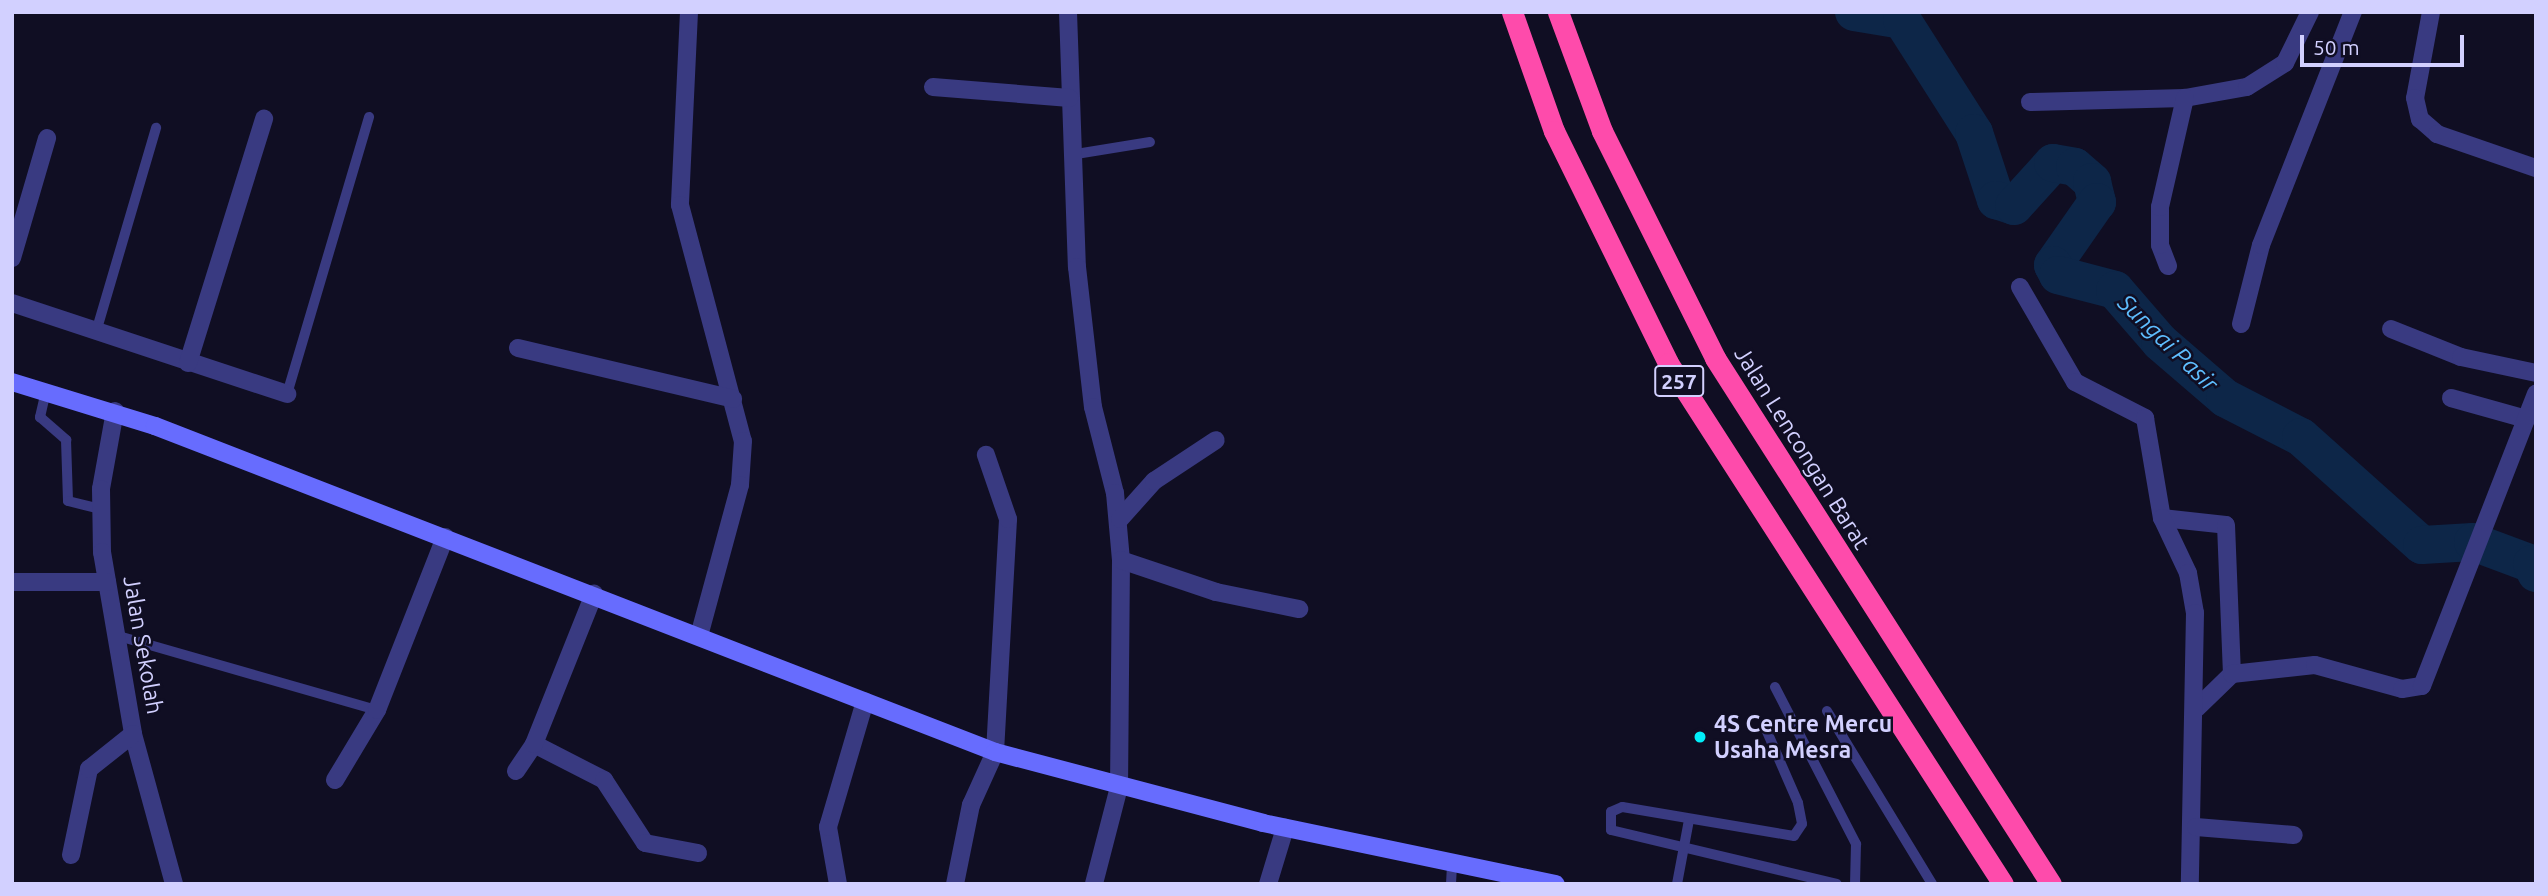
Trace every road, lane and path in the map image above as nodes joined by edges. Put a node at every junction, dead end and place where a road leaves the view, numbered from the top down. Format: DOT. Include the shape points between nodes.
graph roads {
  1 [pos="689,12"];
  2 [pos="1069,12"];
  3 [pos="1512,12"];
  4 [pos="1558,12"];
  5 [pos="2310,12"];
  6 [pos="2353,12"];
  7 [pos="2431,12"];
  8 [pos="933,87"];
  9 [pos="1070,97"];
  10 [pos="2185,97"];
  11 [pos="2030,102"];
  12 [pos="369,117"];
  13 [pos="264,119"];
  14 [pos="156,128"];
  15 [pos="47,138"];
  16 [pos="1150,142"];
  17 [pos="1070,155"];
  18 [pos="2536,168"];
  19 [pos="12,258"];
  20 [pos="2168,266"];
  21 [pos="2020,287"];
  22 [pos="12,303"];
  23 [pos="2241,324"];
  24 [pos="2390,330"];
  25 [pos="96,332"];
  26 [pos="518,348"];
  27 [pos="188,363"];
  28 [pos="2536,373"];
  29 [pos="12,382"];
  30 [pos="46,391"];
  31 [pos="2536,393"];
  32 [pos="287,394"];
  33 [pos="2451,398"];
  34 [pos="733,400"];
  35 [pos="115,411"];
  36 [pos="2527,432"];
  37 [pos="1216,440"];
  38 [pos="986,454"];
  39 [pos="101,509"];
  40 [pos="2162,518"];
  41 [pos="1120,519"];
  42 [pos="445,537"];
  43 [pos="1121,560"];
  44 [pos="12,582"];
  45 [pos="107,582"];
  46 [pos="594,594"];
  47 [pos="1299,609"];
  48 [pos="116,635"];
  49 [pos="699,636"];
  50 [pos="2232,674"];
  51 [pos="1775,687"];
  52 [pos="865,701"];
  53 [pos="2197,708"];
  54 [pos="377,710"];
  55 [pos="1827,711"];
  56 [pos="1765,727"];
  57 [pos="133,734"];
  58 [pos="534,744"];
  59 [pos="995,752"];
  60 [pos="516,771"];
  61 [pos="335,780"];
  62 [pos="1119,787"];
  63 [pos="1689,820"];
  64 [pos="2196,827"];
  65 [pos="1285,828"];
  66 [pos="2294,835"];
  67 [pos="1683,850"];
  68 [pos="698,853"];
  69 [pos="71,855"];
  70 [pos="1452,864"];
  71 [pos="1991,874"];
  72 [pos="174,884"];
  73 [pos="838,884"];
  74 [pos="955,884"];
  75 [pos="1094,884"];
  76 [pos="1268,884"];
  77 [pos="1451,884"];
  78 [pos="1556,884"];
  79 [pos="1677,884"];
  80 [pos="1837,884"];
  81 [pos="1855,884"];
  82 [pos="1932,884"];
  83 [pos="2003,884"];
  84 [pos="2052,884"];
  85 [pos="2190,884"];
  1 -- 34 [label="street" via="680,205"];
  2 -- 9 [label="street"];
  3 -- 71 [label="highway, 257" via="1554,131 1668,363"];
  4 -- 84 [label="highway, Jalan Lencongan Barat / 257" via="1602,131 1715,358"];
  5 -- 10 [label="street" via="2296,47 2269,76"];
  6 -- 23 [label="street" via="2261,245"];
  7 -- 18 [label="street" via="2414,98 2420,119 2437,134"];
  8 -- 9 [label="street"];
  9 -- 17 [label="street"];
  10 -- 11 [label="street"];
  10 -- 20 [label="street" via="2160,207 2160,245"];
  12 -- 32 [label="lane"];
  13 -- 27 [label="street"];
  14 -- 25 [label="lane"];
  15 -- 19 [label="street"];
  16 -- 17 [label="lane"];
  17 -- 41 [label="street" via="1093,407"];
  21 -- 40 [label="street" via="2075,382 2145,418"];
  22 -- 25 [label="street"];
  24 -- 28 [label="street" via="2461,357"];
  25 -- 27 [label="street"];
  26 -- 34 [label="street"];
  27 -- 32 [label="street"];
  29 -- 30 [label="main road"];
  30 -- 35 [label="main road"];
  30 -- 39 [label="lane" via="40,417 66,440 68,501"];
  31 -- 36 [label="street"];
  33 -- 36 [label="street"];
  34 -- 49 [label="street" via="743,442 740,485"];
  35 -- 39 [label="street, Jalan Sekolah"];
  35 -- 42 [label="main road"];
  36 -- 50 [label="street" via="2422,686 2402,689 2315,665"];
  37 -- 41 [label="street" via="1154,481"];
  38 -- 59 [label="street" via="1008,519"];
  39 -- 45 [label="street, Jalan Sekolah"];
  40 -- 50 [label="street" via="2226,525"];
  40 -- 53 [label="street" via="2193,592"];
  41 -- 43 [label="street"];
  42 -- 46 [label="main road"];
  42 -- 54 [label="street"];
  43 -- 47 [label="street" via="1216,592"];
  43 -- 62 [label="street"];
  44 -- 45 [label="street"];
  45 -- 48 [label="street, Jalan Sekolah"];
  46 -- 49 [label="main road"];
  46 -- 58 [label="street"];
  48 -- 54 [label="lane"];
  48 -- 57 [label="street, Jalan Sekolah"];
  49 -- 52 [label="main road"];
  50 -- 53 [label="street"];
  51 -- 81 [label="lane" via="1856,844"];
  52 -- 59 [label="main road"];
  52 -- 73 [label="street" via="828,827"];
  53 -- 64 [label="street"];
  54 -- 61 [label="street"];
  55 -- 82 [label="lane"];
  56 -- 63 [label="lane" via="1798,803 1798,834 1784,838"];
  57 -- 69 [label="street" via="89,769"];
  57 -- 72 [label="street, Jalan Sekolah"];
  58 -- 60 [label="street"];
  58 -- 68 [label="street" via="604,780 645,843"];
  59 -- 62 [label="main road"];
  59 -- 74 [label="street" via="971,805"];
  62 -- 65 [label="main road"];
  62 -- 75 [label="street"];
  63 -- 67 [label="lane"];
  63 -- 67 [label="lane" via="1622,807 1611,812 1611,830 1617,834"];
  64 -- 66 [label="street"];
  64 -- 85 [label="street"];
  65 -- 70 [label="main road"];
  65 -- 76 [label="street"];
  67 -- 79 [label="lane"];
  67 -- 80 [label="lane"];
  70 -- 77 [label="lane"];
  70 -- 78 [label="main road"];
  71 -- 83 [label="highway, 257"];
}
